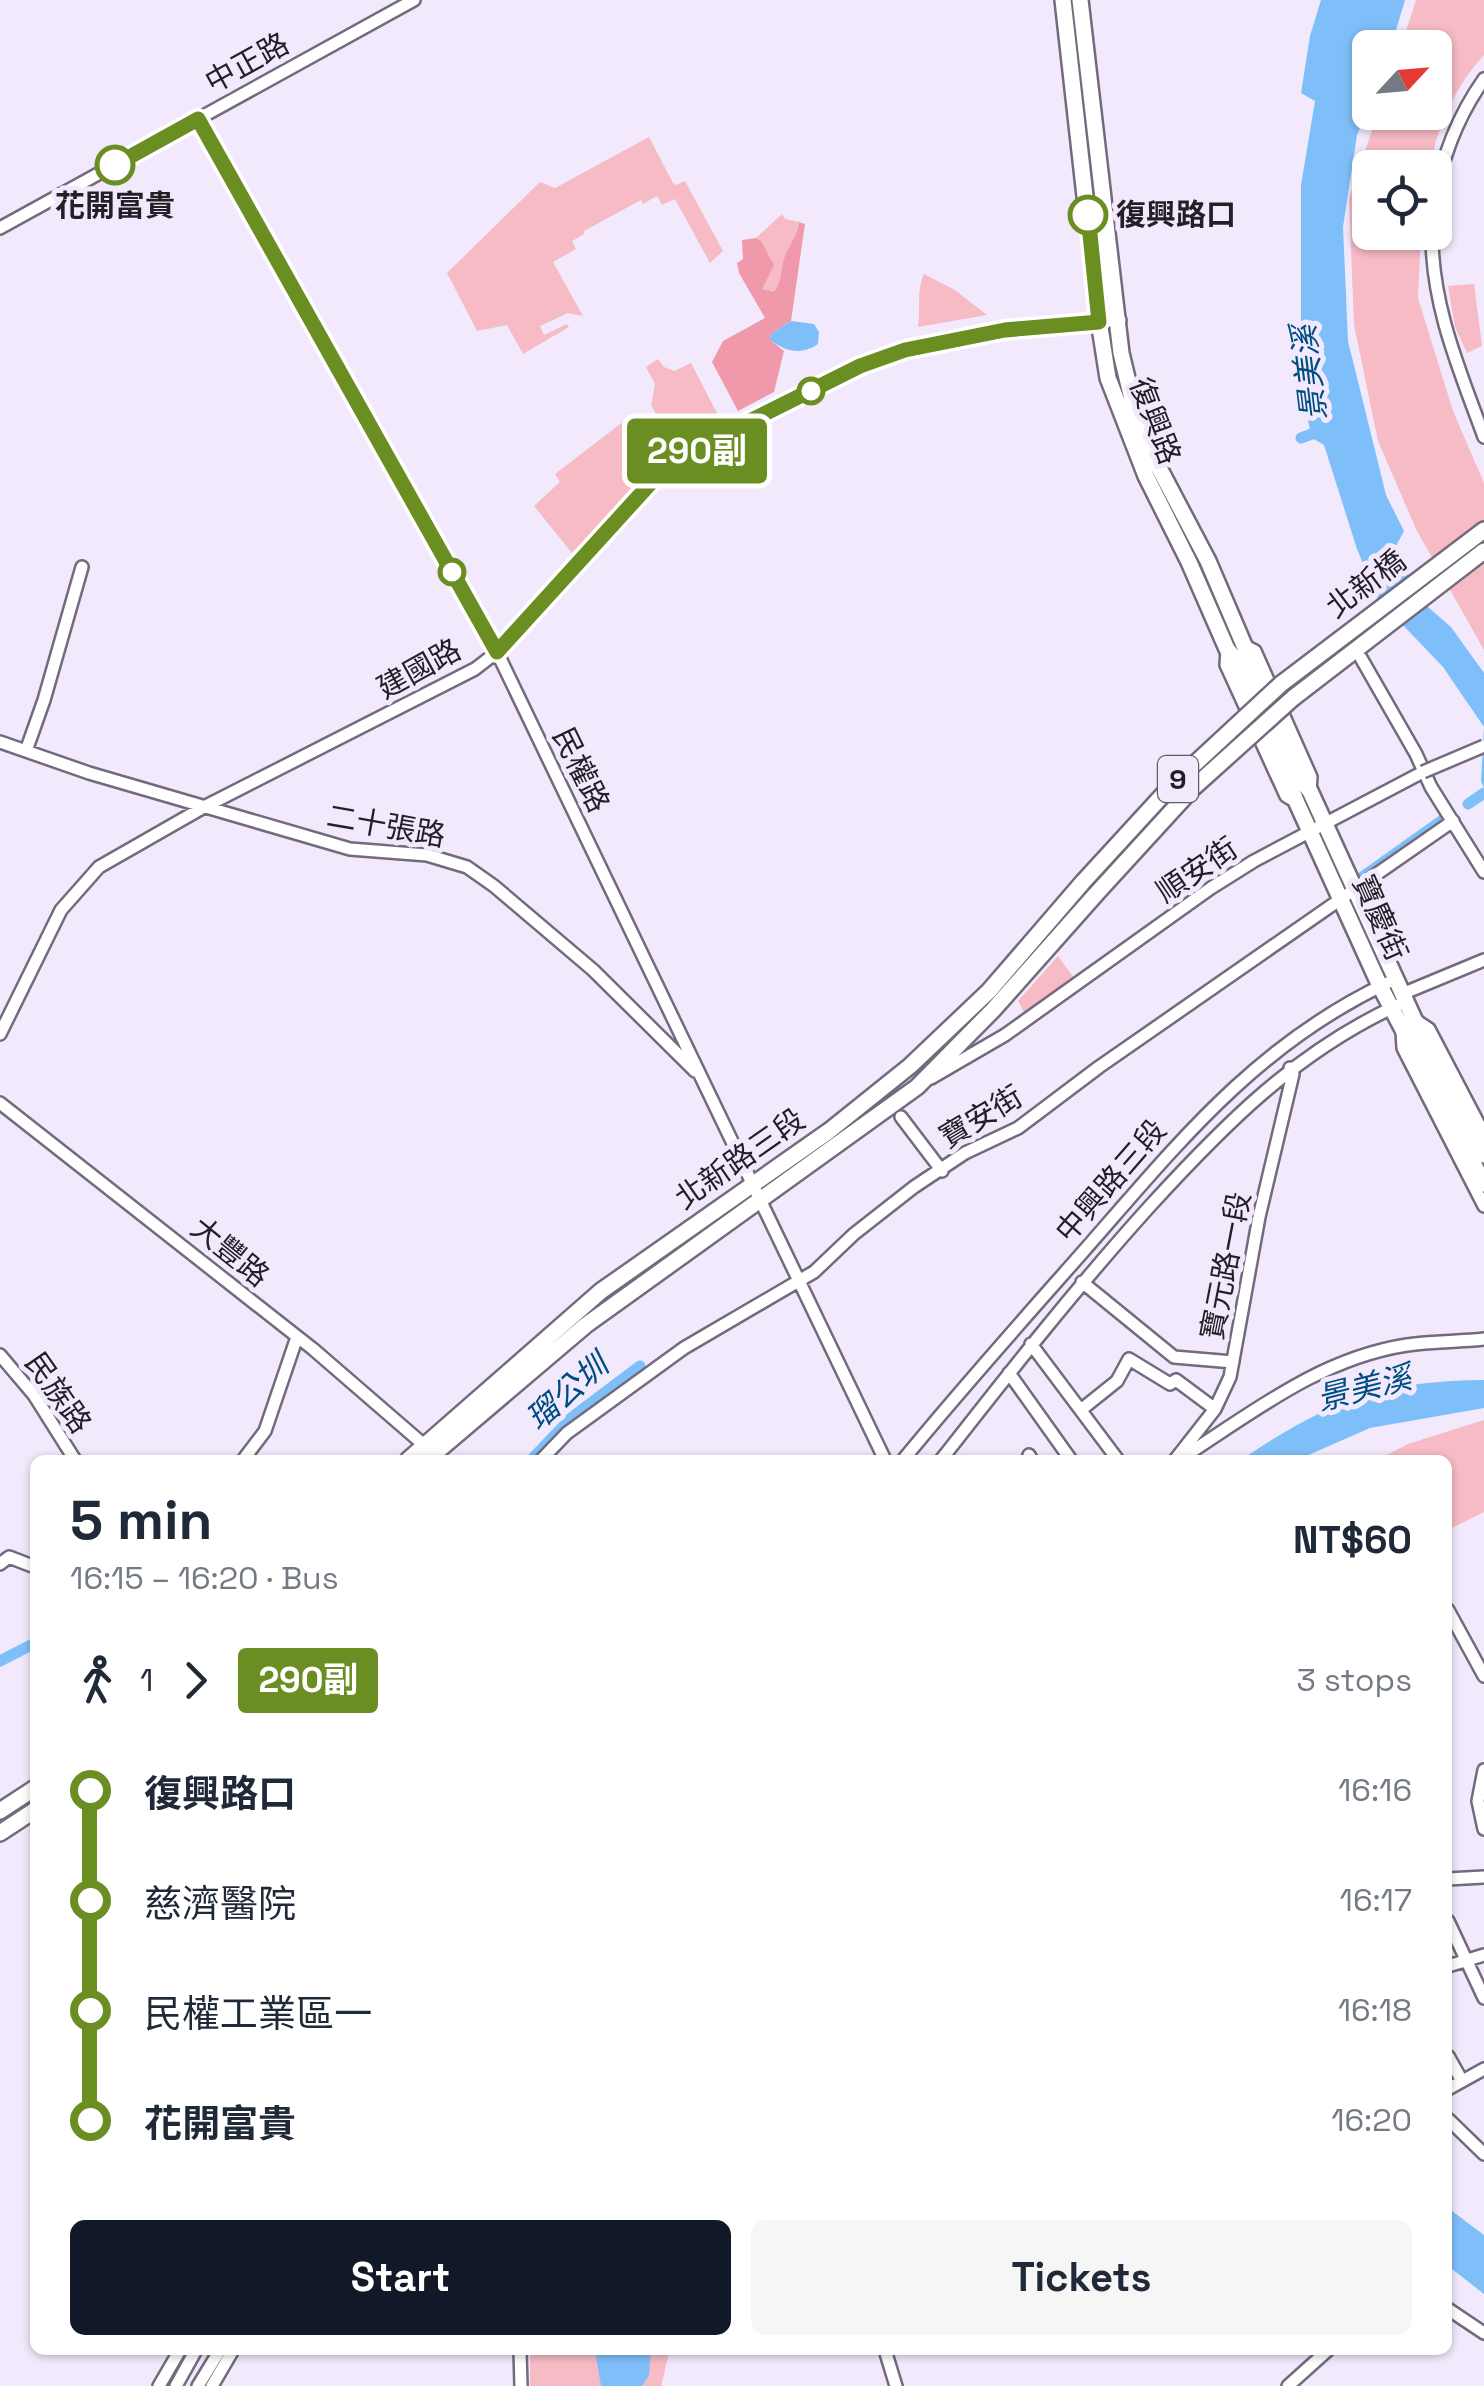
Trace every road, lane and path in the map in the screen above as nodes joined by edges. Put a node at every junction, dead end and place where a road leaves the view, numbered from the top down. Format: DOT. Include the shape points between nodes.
graph roads {
  1 [pos="414,0"];
  2 [pos="1062,0"];
  3 [pos="1080,0"];
  4 [pos="1484,82"];
  5 [pos="198,119"];
  6 [pos="1446,150"];
  7 [pos="0,228"];
  8 [pos="1433,250"];
  9 [pos="1120,320"];
  10 [pos="1099,322"];
  11 [pos="1484,437"];
  12 [pos="1484,530"];
  13 [pos="1484,551"];
  14 [pos="82,567"];
  15 [pos="497,652"];
  16 [pos="1361,658"];
  17 [pos="0,742"];
  18 [pos="1484,746"];
  19 [pos="26,751"];
  20 [pos="204,806"];
  21 [pos="1453,821"];
  22 [pos="1317,826"];
  23 [pos="1484,872"];
  24 [pos="1083,882"];
  25 [pos="1096,894"];
  26 [pos="1348,895"];
  27 [pos="1484,960"];
  28 [pos="1395,994"];
  29 [pos="993,1010"];
  30 [pos="964,1015"];
  31 [pos="1408,1023"];
  32 [pos="1012,1030"];
  33 [pos="0,1034"];
  34 [pos="1290,1068"];
  35 [pos="1249,1072"];
  36 [pos="698,1074"];
  37 [pos="1438,1080"];
  38 [pos="924,1081"];
  39 [pos="0,1103"];
  40 [pos="901,1117"];
  41 [pos="1484,1134"];
  42 [pos="1211,1141"];
  43 [pos="1484,1155"];
  44 [pos="942,1171"];
  45 [pos="1484,1184"];
  46 [pos="755,1192"];
  47 [pos="1484,1206"];
  48 [pos="798,1281"];
  49 [pos="1082,1282"];
  50 [pos="298,1336"];
  51 [pos="1484,1339"];
  52 [pos="1031,1344"];
  53 [pos="0,1355"];
  54 [pos="1233,1362"];
  55 [pos="1009,1372"];
  56 [pos="1082,1409"];
  57 [pos="1215,1409"];
  58 [pos="426,1453"];
  59 [pos="72,1455"];
  60 [pos="247,1455"];
  61 [pos="546,1455"];
  62 [pos="883,1455"];
  63 [pos="907,1455"];
  64 [pos="945,1455"];
  65 [pos="1067,1455"];
  66 [pos="1114,1455"];
  67 [pos="1181,1455"];
  68 [pos="1184,1455"];
  69 [pos="0,1564"];
  70 [pos="30,1565"];
  71 [pos="1452,1617"];
  72 [pos="1484,1676"];
  73 [pos="1484,1770"];
  74 [pos="30,1791"];
  75 [pos="0,1811"];
  76 [pos="30,1813"];
  77 [pos="1484,1829"];
  78 [pos="0,1833"];
  79 [pos="1484,1876"];
  80 [pos="1452,1879"];
  81 [pos="1452,1929"];
  82 [pos="1484,1955"];
  83 [pos="1468,1961"];
  84 [pos="1452,1965"];
  85 [pos="1484,1998"];
  86 [pos="1452,2063"];
  87 [pos="1484,2068"];
  88 [pos="1462,2081"];
  89 [pos="1452,2087"];
  90 [pos="1452,2123"];
  91 [pos="1484,2154"];
  92 [pos="1452,2312"];
  93 [pos="1484,2333"];
  94 [pos="177,2355"];
  95 [pos="193,2355"];
  96 [pos="217,2355"];
  97 [pos="230,2355"];
  98 [pos="520,2355"];
  99 [pos="887,2355"];
  100 [pos="1322,2355"];
  101 [pos="159,2386"];
  102 [pos="176,2386"];
  103 [pos="198,2386"];
  104 [pos="212,2386"];
  105 [pos="521,2386"];
  106 [pos="896,2386"];
  107 [pos="1288,2386"];
  1 -- 5 [label="street, 中正路"];
  2 -- 10 [label="main road, 復興路"];
  3 -- 9 [label="main road, 復興路"];
  4 -- 6 [label="street"];
  5 -- 7 [label="street, 中正路"];
  5 -- 15 [label="street, 民權路"];
  8 -- 11 [label="street" via="1443,323"];
  9 -- 10 [label="street, 建國路"];
  9 -- 22 [label="main road, 復興路" via="1134,407 1310,791"];
  10 -- 15 [label="street, 建國路" via="1005,330 905,350 746,423 658,475"];
  10 -- 22 [label="main road, 復興路" via="1126,431 1297,803"];
  12 -- 24 [label="main road, 北新橋 / 9, bridge" via="1281,684 1172,785"];
  13 -- 25 [label="main road, 北新橋 / 9, bridge" via="1293,698 1193,788"];
  14 -- 19 [label="street"];
  15 -- 20 [label="street, 建國路"];
  15 -- 36 [label="street, 民權路"];
  16 -- 21 [label="street"];
  17 -- 19 [label="street, 二十張路"];
  18 -- 22 [label="street, 順安街, bridge"];
  19 -- 20 [label="street, 二十張路"];
  20 -- 33 [label="street, 建國路" via="83,882 61,910"];
  20 -- 36 [label="street, 二十張路" via="350,850 427,855 466,867 593,970"];
  21 -- 23 [label="street"];
  21 -- 26 [label="street, 寶安街"];
  22 -- 26 [label="main road, 寶慶街"];
  22 -- 32 [label="street, 順安街" via="1211,888"];
  24 -- 30 [label="main road, 北新路三段 / 9"];
  25 -- 29 [label="main road, 北新路三段 / 9"];
  26 -- 28 [label="main road, 寶慶街"];
  26 -- 44 [label="street, 寶安街" via="1018,1128"];
  27 -- 28 [label="street"];
  28 -- 31 [label="main road, 寶慶街"];
  28 -- 34 [label="street, 中興路三段"];
  28 -- 35 [label="street, 中興路三段" via="1300,1034"];
  29 -- 30 [label="street" via="972,1022"];
  29 -- 32 [label="street"];
  29 -- 38 [label="main road, 北新路三段 / 9"];
  30 -- 46 [label="main road, 北新路三段 / 9"];
  31 -- 37 [label="main road, 寶慶街"];
  31 -- 41 [label="street, 寶慶街" via="1429,1029"];
  31 -- 47 [label="street, 寶慶街" via="1403,1048"];
  32 -- 38 [label="street, 順安街"];
  34 -- 42 [label="street, 中興路三段"];
  34 -- 54 [label="street, 寶元路一段"];
  35 -- 42 [label="street" via="1259,1086 1215,1128"];
  35 -- 63 [label="street, 中興路三段" via="1192,1126"];
  36 -- 46 [label="street, 民權路"];
  37 -- 43 [label="main road"];
  37 -- 45 [label="main road"];
  38 -- 46 [label="main road, 北新路三段 / 9"];
  39 -- 50 [label="street, 大豐路"];
  40 -- 44 [label="street"];
  42 -- 49 [label="street, 中興路三段"];
  44 -- 48 [label="street, 寶安街"];
  46 -- 48 [label="street, 民權路"];
  46 -- 58 [label="main road, 北新路三段 / 9"];
  48 -- 61 [label="street, 寶安街" via="684,1348"];
  48 -- 62 [label="street, 民權路"];
  49 -- 52 [label="street, 中興路三段"];
  49 -- 54 [label="street" via="1174,1357"];
  50 -- 58 [label="street, 大豐路"];
  50 -- 60 [label="street" via="266,1431"];
  51 -- 68 [label="street" via="1408,1345 1316,1374"];
  52 -- 55 [label="street, 中興路三段"];
  52 -- 56 [label="street"];
  53 -- 59 [label="street, 民族路"];
  54 -- 57 [label="street, 寶元路一段"];
  55 -- 64 [label="street, 中興路三段"];
  55 -- 65 [label="street"];
  56 -- 57 [label="street" via="1118,1381 1129,1359 1170,1384 1176,1380"];
  56 -- 66 [label="street"];
  57 -- 67 [label="street, 寶元路一段"];
  69 -- 70 [label="street" via="9,1557"];
  71 -- 72 [label="street"];
  73 -- 77 [label="street" via="1478,1801"];
  74 -- 75 [label="main road"];
  76 -- 78 [label="main road"];
  79 -- 80 [label="street"];
  81 -- 83 [label="street"];
  82 -- 83 [label="street"];
  83 -- 84 [label="street"];
  83 -- 85 [label="street"];
  86 -- 88 [label="street"];
  87 -- 88 [label="street"];
  88 -- 89 [label="street"];
  90 -- 91 [label="street"];
  92 -- 93 [label="street"];
  94 -- 101 [label="street"];
  95 -- 102 [label="street"];
  96 -- 103 [label="street"];
  97 -- 104 [label="street"];
  98 -- 105 [label="street"];
  99 -- 106 [label="street"];
  100 -- 107 [label="street"];
}
